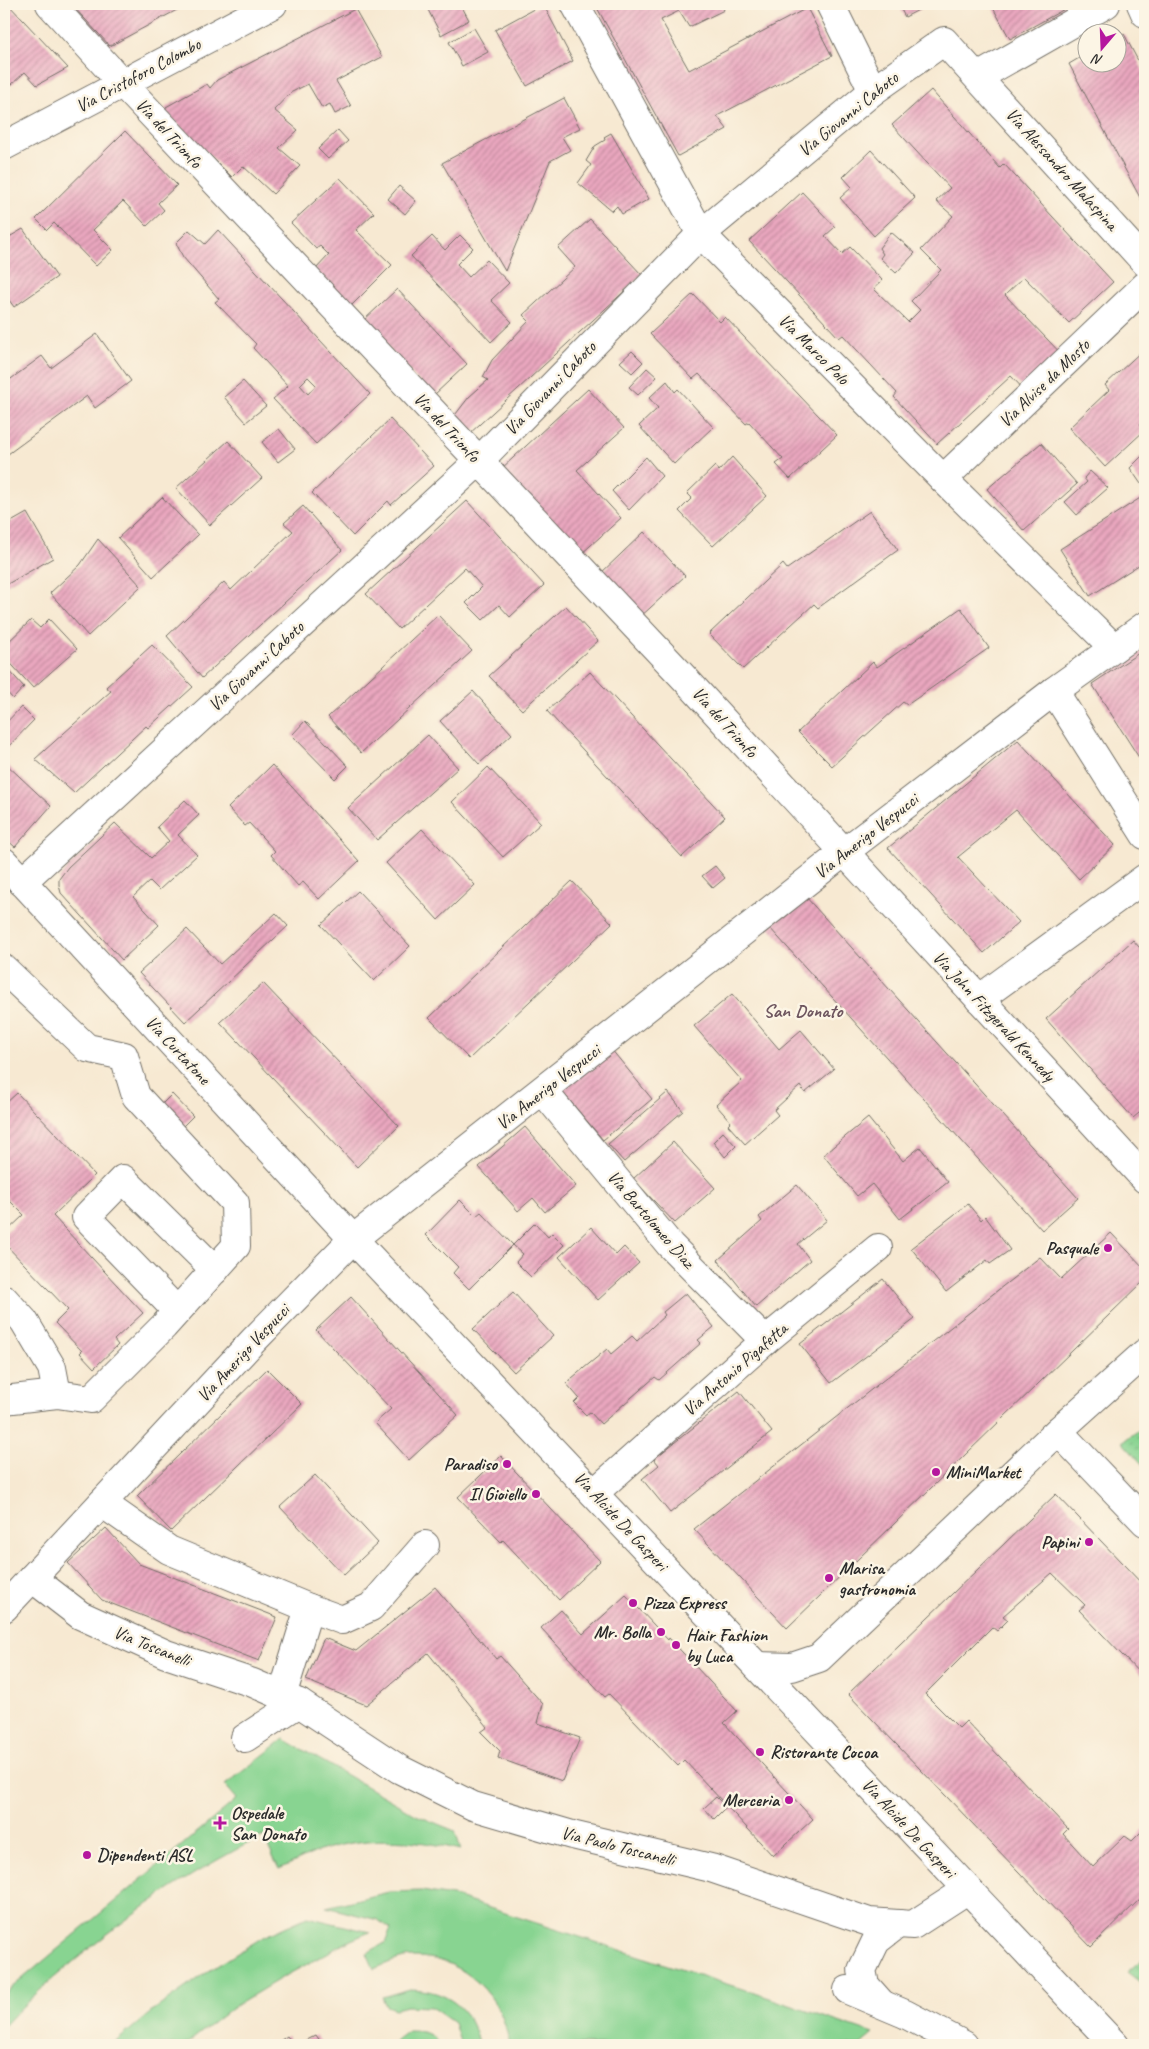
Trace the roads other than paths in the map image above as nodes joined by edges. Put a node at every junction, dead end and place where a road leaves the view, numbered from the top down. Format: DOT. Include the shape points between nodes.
graph roads {
  1 [pos="50,4"];
  2 [pos="273,4"];
  3 [pos="575,4"];
  4 [pos="830,4"];
  5 [pos="1106,4"];
  6 [pos="1141,4"];
  7 [pos="1145,13"];
  8 [pos="978,77"];
  9 [pos="123,84"];
  10 [pos="873,91"];
  11 [pos="4,146"];
  12 [pos="701,234"];
  13 [pos="1145,262"];
  14 [pos="1145,286"];
  15 [pos="479,461"];
  16 [pos="943,480"];
  17 [pos="1145,626"];
  18 [pos="1114,648"];
  19 [pos="1054,692"];
  20 [pos="1145,835"];
  21 [pos="843,853"];
  22 [pos="13,872"];
  23 [pos="1145,878"];
  24 [pos="4,969"];
  25 [pos="979,1000"];
  26 [pos="543,1091"];
  27 [pos="1145,1179"];
  28 [pos="353,1239"];
  29 [pos="878,1248"];
  30 [pos="215,1270"];
  31 [pos="4,1299"];
  32 [pos="170,1319"];
  33 [pos="765,1341"];
  34 [pos="1145,1353"];
  35 [pos="57,1394"];
  36 [pos="4,1400"];
  37 [pos="1058,1431"];
  38 [pos="594,1493"];
  39 [pos="102,1503"];
  40 [pos="1145,1522"];
  41 [pos="425,1545"];
  42 [pos="32,1578"];
  43 [pos="4,1608"];
  44 [pos="309,1608"];
  45 [pos="819,1658"];
  46 [pos="757,1666"];
  47 [pos="291,1699"];
  48 [pos="805,1716"];
  49 [pos="245,1738"];
  50 [pos="967,1890"];
  51 [pos="898,1924"];
  52 [pos="848,1990"];
  53 [pos="881,2003"];
  54 [pos="964,2045"];
  55 [pos="1114,2045"];
  1 -- 9 [label="street, Via del Trionfo"];
  2 -- 9 [label="street, Via Cristoforo Colombo"];
  3 -- 12 [label="street, Via Marco Polo"];
  4 -- 10 [label="street"];
  5 -- 8 [label="street"];
  6 -- 7 [label="street"];
  8 -- 10 [label="street, Via Giovanni Caboto" via="944,40"];
  8 -- 13 [label="street, Via Alessandro Malaspina"];
  9 -- 11 [label="street, Via Cristoforo Colombo"];
  9 -- 15 [label="street, Via del Trionfo"];
  10 -- 12 [label="street, Via Giovanni Caboto"];
  12 -- 15 [label="street, Via Giovanni Caboto"];
  12 -- 16 [label="street, Via Marco Polo"];
  14 -- 16 [label="street, Via Alvise da Mosto"];
  15 -- 21 [label="street, Via del Trionfo" via="688,682"];
  15 -- 22 [label="street, Via Giovanni Caboto"];
  16 -- 18 [label="street, Via Marco Polo"];
  17 -- 18 [label="street, Via Amerigo Vespucci"];
  18 -- 19 [label="street, Via Amerigo Vespucci"];
  19 -- 20 [label="street"];
  19 -- 21 [label="street, Via Amerigo Vespucci"];
  21 -- 25 [label="street, Via John Fitzgerald Kennedy"];
  21 -- 26 [label="street, Via Amerigo Vespucci"];
  22 -- 28 [label="street, Via Curtatone"];
  23 -- 25 [label="street"];
  24 -- 30 [label="street" via="86,1048 124,1056 136,1096 235,1203 236,1246"];
  25 -- 27 [label="street, Via John Fitzgerald Kennedy"];
  26 -- 28 [label="street, Via Amerigo Vespucci"];
  26 -- 33 [label="street, Via Bartolomeo Diaz" via="670,1245"];
  28 -- 38 [label="street, Via Alcide De Gasperi"];
  28 -- 39 [label="street, Via Amerigo Vespucci"];
  29 -- 33 [label="street, Via Antonio Pigafetta"];
  30 -- 32 [label="street"];
  30 -- 32 [label="street" via="123,1179 86,1217"];
  31 -- 35 [label="street" via="24,1320 52,1368"];
  32 -- 35 [label="street" via="91,1399"];
  33 -- 38 [label="street, Via Antonio Pigafetta"];
  34 -- 37 [label="street"];
  35 -- 36 [label="street"];
  37 -- 40 [label="street"];
  37 -- 45 [label="street"];
  38 -- 46 [label="street, Via Alcide De Gasperi"];
  39 -- 42 [label="street, Via Amerigo Vespucci"];
  39 -- 44 [label="street" via="168,1550"];
  41 -- 44 [label="street" via="371,1607 342,1620"];
  42 -- 43 [label="street, Via Amerigo Vespucci"];
  42 -- 47 [label="street, Via Toscanelli" via="80,1615 166,1654"];
  44 -- 47 [label="street"];
  45 -- 46 [label="street" via="792,1667"];
  45 -- 48 [label="street" via="802,1694"];
  46 -- 48 [label="street, Via Alcide De Gasperi"];
  47 -- 49 [label="street"];
  47 -- 51 [label="street, Via Paolo Toscanelli" via="399,1769 473,1806 572,1836 711,1868 869,1922"];
  48 -- 50 [label="street, Via Alcide De Gasperi"];
  50 -- 51 [label="street, Via Paolo Toscanelli" via="913,1925"];
  50 -- 55 [label="street, Via Alcide De Gasperi"];
  51 -- 53 [label="street" via="876,1941 862,1970 865,1985"];
  52 -- 53 [label="street"];
  53 -- 54 [label="street"];
}
